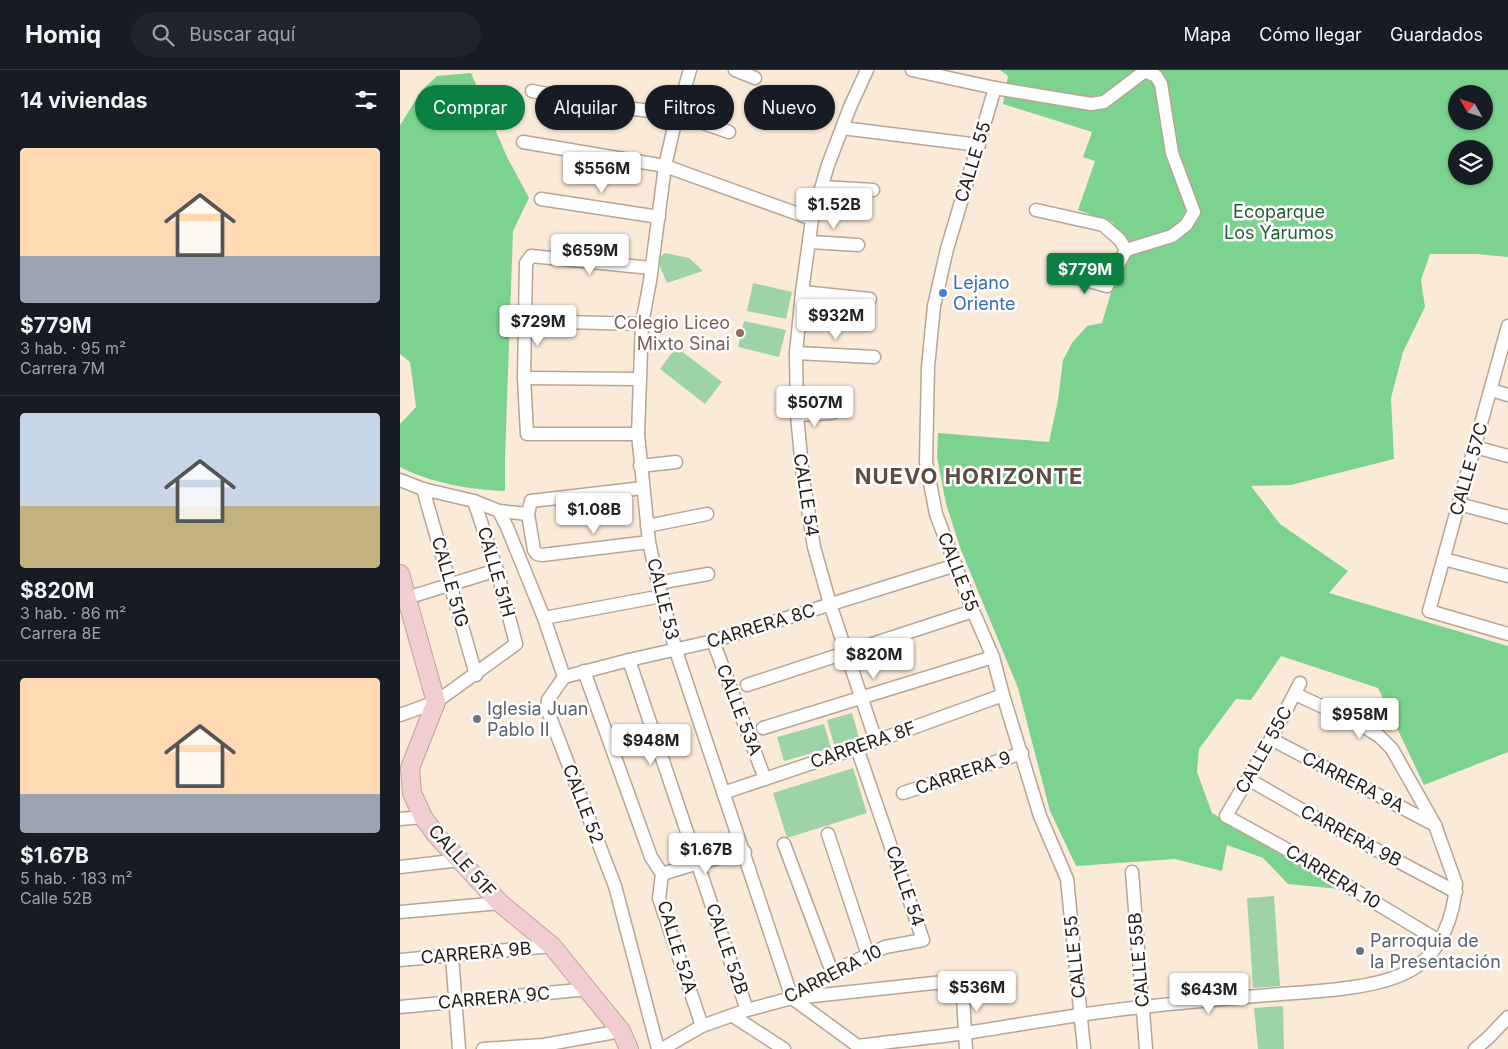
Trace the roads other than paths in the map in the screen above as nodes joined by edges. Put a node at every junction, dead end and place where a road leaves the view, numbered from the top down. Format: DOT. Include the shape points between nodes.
graph roads {
  1 [pos="690,70"];
  2 [pos="735,70"];
  3 [pos="867,70"];
  4 [pos="912,70"];
  5 [pos="1145,71"];
  6 [pos="755,78"];
  7 [pos="686,85"];
  8 [pos="996,88"];
  9 [pos="532,91"];
  10 [pos="645,110"];
  11 [pos="842,128"];
  12 [pos="673,130"];
  13 [pos="723,130"];
  14 [pos="729,132"];
  15 [pos="523,142"];
  16 [pos="979,145"];
  17 [pos="665,166"];
  18 [pos="822,187"];
  19 [pos="873,190"];
  20 [pos="540,199"];
  21 [pos="1036,210"];
  22 [pos="659,217"];
  23 [pos="812,219"];
  24 [pos="810,242"];
  25 [pos="858,245"];
  26 [pos="1126,250"];
  27 [pos="651,268"];
  28 [pos="1071,276"];
  29 [pos="802,292"];
  30 [pos="870,299"];
  31 [pos="524,321"];
  32 [pos="642,324"];
  33 [pos="1507,334"];
  34 [pos="796,353"];
  35 [pos="874,357"];
  36 [pos="524,378"];
  37 [pos="639,379"];
  38 [pos="1491,390"];
  39 [pos="1508,395"];
  40 [pos="832,413"];
  41 [pos="797,415"];
  42 [pos="638,434"];
  43 [pos="1475,447"];
  44 [pos="1508,456"];
  45 [pos="676,462"];
  46 [pos="640,466"];
  47 [pos="400,480"];
  48 [pos="643,488"];
  49 [pos="423,489"];
  50 [pos="474,501"];
  51 [pos="1459,504"];
  52 [pos="499,511"];
  53 [pos="528,514"];
  54 [pos="707,514"];
  55 [pos="1508,517"];
  56 [pos="647,526"];
  57 [pos="649,542"];
  58 [pos="1444,559"];
  59 [pos="956,565"];
  60 [pos="497,570"];
  61 [pos="400,574"];
  62 [pos="708,574"];
  63 [pos="1508,576"];
  64 [pos="658,583"];
  65 [pos="451,584"];
  66 [pos="662,596"];
  67 [pos="404,599"];
  68 [pos="830,604"];
  69 [pos="973,611"];
  70 [pos="544,618"];
  71 [pos="1508,634"];
  72 [pos="713,641"];
  73 [pos="676,651"];
  74 [pos="847,653"];
  75 [pos="993,657"];
  76 [pos="629,660"];
  77 [pos="584,671"];
  78 [pos="476,675"];
  79 [pos="564,677"];
  80 [pos="747,685"];
  81 [pos="1003,695"];
  82 [pos="862,698"];
  83 [pos="436,702"];
  84 [pos="400,715"];
  85 [pos="763,728"];
  86 [pos="1271,739"];
  87 [pos="876,741"];
  88 [pos="857,748"];
  89 [pos="1022,753"];
  90 [pos="405,769"];
  91 [pos="765,779"];
  92 [pos="1248,779"];
  93 [pos="903,793"];
  94 [pos="724,794"];
  95 [pos="1226,816"];
  96 [pos="423,817"];
  97 [pos="400,820"];
  98 [pos="1435,825"];
  99 [pos="828,834"];
  100 [pos="784,844"];
  101 [pos="744,852"];
  102 [pos="460,860"];
  103 [pos="698,862"];
  104 [pos="400,866"];
  105 [pos="1132,872"];
  106 [pos="662,874"];
  107 [pos="1456,892"];
  108 [pos="500,903"];
  109 [pos="400,912"];
  110 [pos="923,940"];
  111 [pos="1439,941"];
  112 [pos="552,946"];
  113 [pos="868,955"];
  114 [pos="452,956"];
  115 [pos="400,960"];
  116 [pos="832,972"];
  117 [pos="589,989"];
  118 [pos="792,998"];
  119 [pos="455,1002"];
  120 [pos="400,1007"];
  121 [pos="1143,1007"];
  122 [pos="747,1010"];
  123 [pos="1081,1014"];
  124 [pos="734,1016"];
  125 [pos="1508,1016"];
  126 [pos="702,1026"];
  127 [pos="621,1031"];
  128 [pos="964,1033"];
  129 [pos="544,1047"];
  130 [pos="860,1047"];
  131 [pos="459,1049"];
  132 [pos="483,1049"];
  133 [pos="629,1049"];
  134 [pos="660,1049"];
  135 [pos="784,1049"];
  136 [pos="966,1049"];
  137 [pos="1084,1049"];
  138 [pos="1146,1049"];
  139 [pos="1475,1049"];
  1 -- 7 [label="street, CALLE 53"];
  2 -- 6 [label="street"];
  3 -- 11 [label="street, CALLE 54"];
  4 -- 8 [label="street"];
  5 -- 8 [label="street" via="1104,102 1092,104"];
  5 -- 26 [label="street" via="1156,76 1161,84 1172,153 1194,212 1186,226 1172,236"];
  8 -- 16 [label="street, CALLE 55"];
  9 -- 10 [label="street"];
  11 -- 16 [label="street"];
  11 -- 18 [label="street, CALLE 54"];
  12 -- 17 [label="street, CALLE 53"];
  13 -- 14 [label="street"];
  15 -- 17 [label="street"];
  16 -- 59 [label="street, CALLE 55" via="947,249 934,306 928,367 926,462 936,514"];
  17 -- 22 [label="street, CALLE 53"];
  17 -- 23 [label="street"];
  18 -- 19 [label="street"];
  18 -- 23 [label="street, CALLE 54"];
  20 -- 22 [label="street"];
  21 -- 26 [label="street" via="1103,225"];
  22 -- 27 [label="street, CALLE 53"];
  23 -- 24 [label="street, CALLE 54"];
  24 -- 25 [label="street"];
  24 -- 29 [label="street, CALLE 54"];
  26 -- 28 [label="street" via="1107,286"];
  27 -- 31 [label="street" via="531,256 526,263"];
  27 -- 32 [label="street, CALLE 53"];
  29 -- 30 [label="street"];
  29 -- 34 [label="street, CALLE 54"];
  31 -- 32 [label="street"];
  31 -- 36 [label="street"];
  32 -- 37 [label="street, CALLE 53"];
  33 -- 38 [label="street, CALLE 57C"];
  34 -- 35 [label="street"];
  34 -- 41 [label="street, CALLE 54"];
  36 -- 37 [label="street"];
  36 -- 42 [label="street" via="528,435"];
  37 -- 42 [label="street, CALLE 53"];
  38 -- 39 [label="street"];
  38 -- 43 [label="street, CALLE 57C"];
  40 -- 41 [label="street"];
  41 -- 68 [label="street, CALLE 54" via="814,547"];
  42 -- 46 [label="street, CALLE 53"];
  43 -- 44 [label="street"];
  43 -- 51 [label="street, CALLE 57C"];
  45 -- 46 [label="street"];
  46 -- 48 [label="street, CALLE 53"];
  47 -- 49 [label="street"];
  48 -- 53 [label="street" via="531,501"];
  48 -- 56 [label="street, CALLE 53"];
  49 -- 50 [label="street"];
  49 -- 65 [label="street, CALLE 51G"];
  50 -- 52 [label="street"];
  50 -- 60 [label="street, CALLE 51H"];
  51 -- 55 [label="street"];
  51 -- 58 [label="street, CALLE 57C"];
  52 -- 53 [label="street"];
  52 -- 70 [label="street"];
  53 -- 57 [label="street" via="537,554"];
  54 -- 56 [label="street"];
  56 -- 57 [label="street, CALLE 53"];
  57 -- 64 [label="street, CALLE 53"];
  58 -- 63 [label="street"];
  58 -- 71 [label="street, CALLE 57C" via="1429,611"];
  59 -- 68 [label="street, CARRERA 8C"];
  59 -- 69 [label="street, CALLE 55"];
  60 -- 65 [label="street"];
  60 -- 78 [label="street, CALLE 51H" via="516,644"];
  61 -- 67 [label="street"];
  62 -- 64 [label="street"];
  64 -- 66 [label="street, CALLE 53"];
  65 -- 67 [label="street"];
  65 -- 78 [label="street, CALLE 51G"];
  66 -- 70 [label="street"];
  66 -- 73 [label="street, CALLE 53"];
  67 -- 83 [label="street"];
  68 -- 72 [label="street, CARRERA 8C"];
  68 -- 74 [label="street, CALLE 54"];
  69 -- 74 [label="street"];
  69 -- 75 [label="street, CALLE 55"];
  70 -- 79 [label="street"];
  72 -- 73 [label="street, CARRERA 8C"];
  72 -- 91 [label="street, CALLE 53A"];
  73 -- 76 [label="street, CARRERA 8C"];
  73 -- 94 [label="street, CALLE 53"];
  74 -- 80 [label="street"];
  74 -- 82 [label="street, CALLE 54"];
  75 -- 81 [label="street, CALLE 55"];
  75 -- 82 [label="street"];
  76 -- 77 [label="street, CARRERA 8C"];
  76 -- 103 [label="street, CALLE 52B"];
  77 -- 79 [label="street, CARRERA 8C"];
  77 -- 106 [label="street" via="651,857"];
  78 -- 83 [label="street"];
  79 -- 134 [label="street, CALLE 52" via="548,700 547,709 615,886"];
  81 -- 87 [label="street, CARRERA 8F"];
  81 -- 89 [label="street, CALLE 55"];
  82 -- 85 [label="street"];
  82 -- 87 [label="street, CALLE 54"];
  83 -- 84 [label="street"];
  83 -- 90 [label="street, CALLE 51F"];
  86 -- 92 [label="street, CALLE 55C"];
  86 -- 98 [label="street, CARRERA 9A"];
  86 -- 98 [label="street, CALLE 55C" via="1297,689 1379,736 1392,749"];
  87 -- 88 [label="street, CARRERA 8F"];
  88 -- 91 [label="street, CARRERA 8F"];
  88 -- 110 [label="street, CALLE 54"];
  89 -- 93 [label="street, CARRERA 9"];
  89 -- 123 [label="street, CALLE 55" via="1040,816 1067,878"];
  90 -- 96 [label="street, CALLE 51F"];
  91 -- 94 [label="street, CARRERA 8F"];
  92 -- 95 [label="street, CALLE 55C"];
  92 -- 107 [label="street, CARRERA 9B"];
  94 -- 101 [label="street, CALLE 53"];
  95 -- 111 [label="street, CARRERA 10"];
  96 -- 97 [label="street"];
  96 -- 102 [label="street, CALLE 51F"];
  98 -- 107 [label="street"];
  99 -- 113 [label="street"];
  100 -- 116 [label="street"];
  101 -- 103 [label="street"];
  101 -- 118 [label="street, CALLE 53"];
  102 -- 104 [label="street"];
  102 -- 108 [label="street, CALLE 51F"];
  103 -- 106 [label="street"];
  103 -- 122 [label="street, CALLE 52B"];
  105 -- 121 [label="street, CALLE 55B"];
  106 -- 126 [label="street, CALLE 52A" via="659,898"];
  107 -- 111 [label="street" via="1448,927"];
  108 -- 109 [label="street"];
  108 -- 112 [label="street, CALLE 51F"];
  110 -- 113 [label="street, CARRERA 10" via="885,947"];
  111 -- 121 [label="street" via="1432,952 1410,970 1383,980 1333,990"];
  112 -- 114 [label="street, CARRERA 9B"];
  112 -- 117 [label="street, CALLE 51F"];
  113 -- 116 [label="street, CARRERA 10"];
  114 -- 115 [label="street, CARRERA 9B"];
  114 -- 119 [label="street"];
  116 -- 118 [label="street, CARRERA 10"];
  117 -- 119 [label="street, CARRERA 9C"];
  117 -- 127 [label="street, CALLE 51F"];
  118 -- 122 [label="street, CARRERA 10"];
  118 -- 128 [label="street" via="962,980"];
  118 -- 130 [label="street"];
  119 -- 120 [label="street, CARRERA 9C"];
  119 -- 131 [label="street"];
  121 -- 123 [label="street"];
  121 -- 138 [label="street, CALLE 55B"];
  122 -- 124 [label="street, CARRERA 10"];
  123 -- 128 [label="street"];
  123 -- 137 [label="street, CALLE 55"];
  124 -- 126 [label="street, CARRERA 10"];
  124 -- 135 [label="street"];
  125 -- 139 [label="street"];
  126 -- 134 [label="street, CARRERA 10"];
  127 -- 129 [label="street"];
  127 -- 133 [label="street, CALLE 51F"];
  128 -- 130 [label="street"];
  128 -- 136 [label="street"];
  129 -- 132 [label="street"];
}
